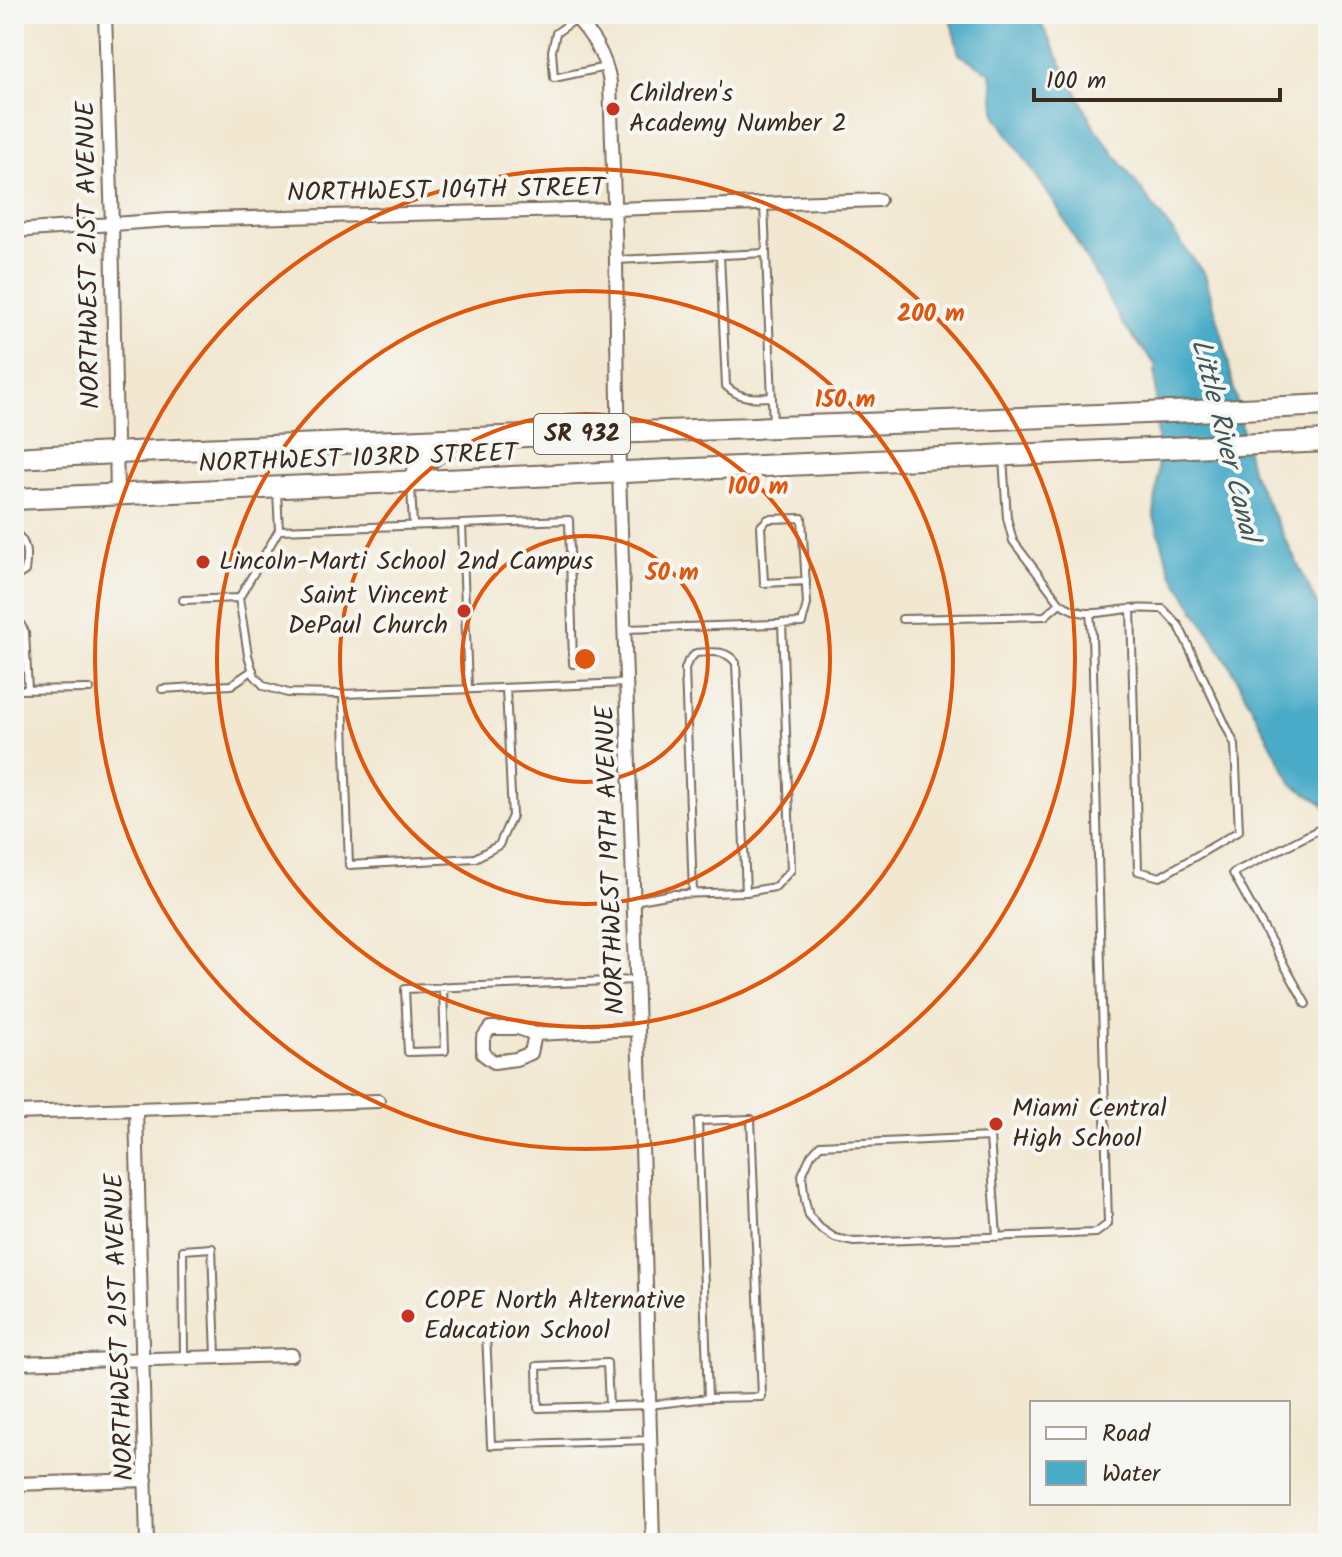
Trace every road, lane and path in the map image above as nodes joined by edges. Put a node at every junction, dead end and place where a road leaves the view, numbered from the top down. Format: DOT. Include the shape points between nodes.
graph roads {
  1 [pos="105,14"];
  2 [pos="575,16"];
  3 [pos="606,67"];
  4 [pos="879,200"];
  5 [pos="764,204"];
  6 [pos="614,209"];
  7 [pos="112,225"];
  8 [pos="14,231"];
  9 [pos="766,253"];
  10 [pos="720,255"];
  11 [pos="616,260"];
  12 [pos="771,397"];
  13 [pos="1328,405"];
  14 [pos="773,428"];
  15 [pos="618,433"];
  16 [pos="476,438"];
  17 [pos="1328,441"];
  18 [pos="116,453"];
  19 [pos="1003,455"];
  20 [pos="14,458"];
  21 [pos="619,473"];
  22 [pos="411,482"];
  23 [pos="277,488"];
  24 [pos="117,495"];
  25 [pos="14,499"];
  26 [pos="462,524"];
  27 [pos="413,526"];
  28 [pos="279,530"];
  29 [pos="14,533"];
  30 [pos="14,578"];
  31 [pos="806,581"];
  32 [pos="239,598"];
  33 [pos="183,600"];
  34 [pos="1060,603"];
  35 [pos="1131,608"];
  36 [pos="14,613"];
  37 [pos="1090,613"];
  38 [pos="902,619"];
  39 [pos="782,623"];
  40 [pos="625,629"];
  41 [pos="573,664"];
  42 [pos="253,670"];
  43 [pos="627,683"];
  44 [pos="506,688"];
  45 [pos="90,689"];
  46 [pos="162,689"];
  47 [pos="468,689"];
  48 [pos="14,690"];
  49 [pos="28,690"];
  50 [pos="343,694"];
  51 [pos="1326,826"];
  52 [pos="746,892"];
  53 [pos="693,894"];
  54 [pos="634,901"];
  55 [pos="636,980"];
  56 [pos="443,987"];
  57 [pos="1306,1004"];
  58 [pos="638,1029"];
  59 [pos="535,1034"];
  60 [pos="378,1101"];
  61 [pos="136,1109"];
  62 [pos="14,1113"];
  63 [pos="997,1237"];
  64 [pos="486,1332"];
  65 [pos="292,1355"];
  66 [pos="216,1356"];
  67 [pos="184,1357"];
  68 [pos="142,1358"];
  69 [pos="14,1363"];
  70 [pos="708,1398"];
  71 [pos="649,1405"];
  72 [pos="609,1406"];
  73 [pos="650,1440"];
  74 [pos="146,1480"];
  75 [pos="14,1484"];
  76 [pos="147,1543"];
  77 [pos="653,1543"];
  1 -- 7 [label="street, NORTHWEST 21ST AVENUE"];
  2 -- 3 [label="street, NORTHWEST 19TH AVENUE" via="592,35"];
  2 -- 3 [label="lane" via="556,33 554,78"];
  3 -- 6 [label="street, NORTHWEST 19TH AVENUE"];
  4 -- 5 [label="street, NORTHWEST 104TH STREET"];
  5 -- 6 [label="street, NORTHWEST 104TH STREET"];
  5 -- 9 [label="lane"];
  6 -- 7 [label="street, NORTHWEST 104TH STREET"];
  6 -- 11 [label="street, NORTHWEST 19TH AVENUE"];
  7 -- 8 [label="street, NORTHWEST 104TH STREET"];
  7 -- 18 [label="street, NORTHWEST 21ST AVENUE"];
  9 -- 10 [label="lane"];
  9 -- 12 [label="lane"];
  10 -- 11 [label="lane"];
  10 -- 12 [label="lane" via="726,386 750,398"];
  11 -- 15 [label="street, NORTHWEST 19TH AVENUE"];
  12 -- 14 [label="lane"];
  13 -- 14 [label="main road, NORTHWEST 103RD STREET / SR 932"];
  14 -- 15 [label="main road, NORTHWEST 103RD STREET / SR 932"];
  15 -- 16 [label="main road, NORTHWEST 103RD STREET / SR 932"];
  15 -- 21 [label="street, NORTHWEST 19TH AVENUE"];
  16 -- 18 [label="main road, NORTHWEST 103RD STREET / SR 932"];
  16 -- 22 [label="main road" via="437,452"];
  17 -- 19 [label="main road, NORTHWEST 103RD STREET / SR 932"];
  18 -- 20 [label="main road, NORTHWEST 103RD STREET / SR 932"];
  18 -- 24 [label="street, NORTHWEST 21ST AVENUE"];
  19 -- 21 [label="main road, NORTHWEST 103RD STREET / SR 932"];
  19 -- 34 [label="lane" via="1013,541"];
  21 -- 22 [label="main road, NORTHWEST 103RD STREET / SR 932"];
  21 -- 40 [label="street, NORTHWEST 19TH AVENUE"];
  22 -- 23 [label="main road, NORTHWEST 103RD STREET / SR 932"];
  22 -- 27 [label="lane"];
  23 -- 24 [label="main road, NORTHWEST 103RD STREET / SR 932"];
  23 -- 28 [label="lane"];
  24 -- 25 [label="main road, NORTHWEST 103RD STREET / SR 932"];
  26 -- 27 [label="lane"];
  26 -- 41 [label="lane" via="569,520"];
  26 -- 47 [label="lane"];
  27 -- 28 [label="lane"];
  28 -- 32 [label="lane"];
  29 -- 30 [label="lane" via="22,537 26,560 25,571"];
  31 -- 31 [label="lane" via="802,518 768,519 761,526 764,583"];
  31 -- 39 [label="lane" via="802,623"];
  32 -- 33 [label="lane"];
  32 -- 42 [label="lane"];
  34 -- 37 [label="lane"];
  34 -- 38 [label="lane" via="1045,616"];
  35 -- 35 [label="lane" via="1163,609 1179,626 1235,745 1239,831 1160,877 1138,871"];
  35 -- 37 [label="lane"];
  36 -- 49 [label="lane" via="25,632"];
  37 -- 63 [label="lane" via="1108,1224 1096,1233"];
  39 -- 40 [label="lane"];
  39 -- 52 [label="lane" via="791,870 775,887"];
  40 -- 43 [label="street, NORTHWEST 19TH AVENUE"];
  42 -- 46 [label="lane" via="231,685"];
  42 -- 50 [label="lane" via="264,686 288,693"];
  43 -- 44 [label="lane"];
  43 -- 54 [label="street, NORTHWEST 19TH AVENUE"];
  44 -- 47 [label="lane"];
  44 -- 50 [label="lane" via="512,816 499,845 475,858 349,865"];
  45 -- 49 [label="lane"];
  47 -- 50 [label="lane"];
  48 -- 49 [label="lane"];
  51 -- 57 [label="lane" via="1233,873"];
  52 -- 53 [label="lane"];
  52 -- 53 [label="lane" via="736,663 720,652 696,653 685,669"];
  53 -- 54 [label="lane"];
  54 -- 55 [label="street, NORTHWEST 19TH AVENUE"];
  55 -- 56 [label="lane"];
  55 -- 58 [label="street, NORTHWEST 19TH AVENUE"];
  56 -- 56 [label="lane" via="405,989 408,1052 445,1051"];
  58 -- 59 [label="street"];
  58 -- 71 [label="street, NORTHWEST 19TH AVENUE"];
  60 -- 61 [label="street"];
  61 -- 62 [label="street"];
  61 -- 68 [label="street, NORTHWEST 21ST AVENUE"];
  63 -- 63 [label="lane" via="854,1242 835,1238 809,1216 802,1175 820,1145 990,1137"];
  64 -- 73 [label="lane" via="491,1445"];
  65 -- 66 [label="street"];
  66 -- 67 [label="street"];
  66 -- 67 [label="lane" via="212,1248 183,1250"];
  67 -- 68 [label="street"];
  68 -- 69 [label="street"];
  68 -- 74 [label="street, NORTHWEST 21ST AVENUE"];
  70 -- 70 [label="lane" via="762,1397 751,1119 698,1121"];
  70 -- 71 [label="lane"];
  71 -- 72 [label="lane"];
  71 -- 73 [label="street, NORTHWEST 19TH AVENUE"];
  72 -- 72 [label="lane" via="538,1408 537,1366 607,1363"];
  73 -- 77 [label="street, NORTHWEST 19TH AVENUE"];
  74 -- 75 [label="street"];
  74 -- 76 [label="street, NORTHWEST 21ST AVENUE"];
}
